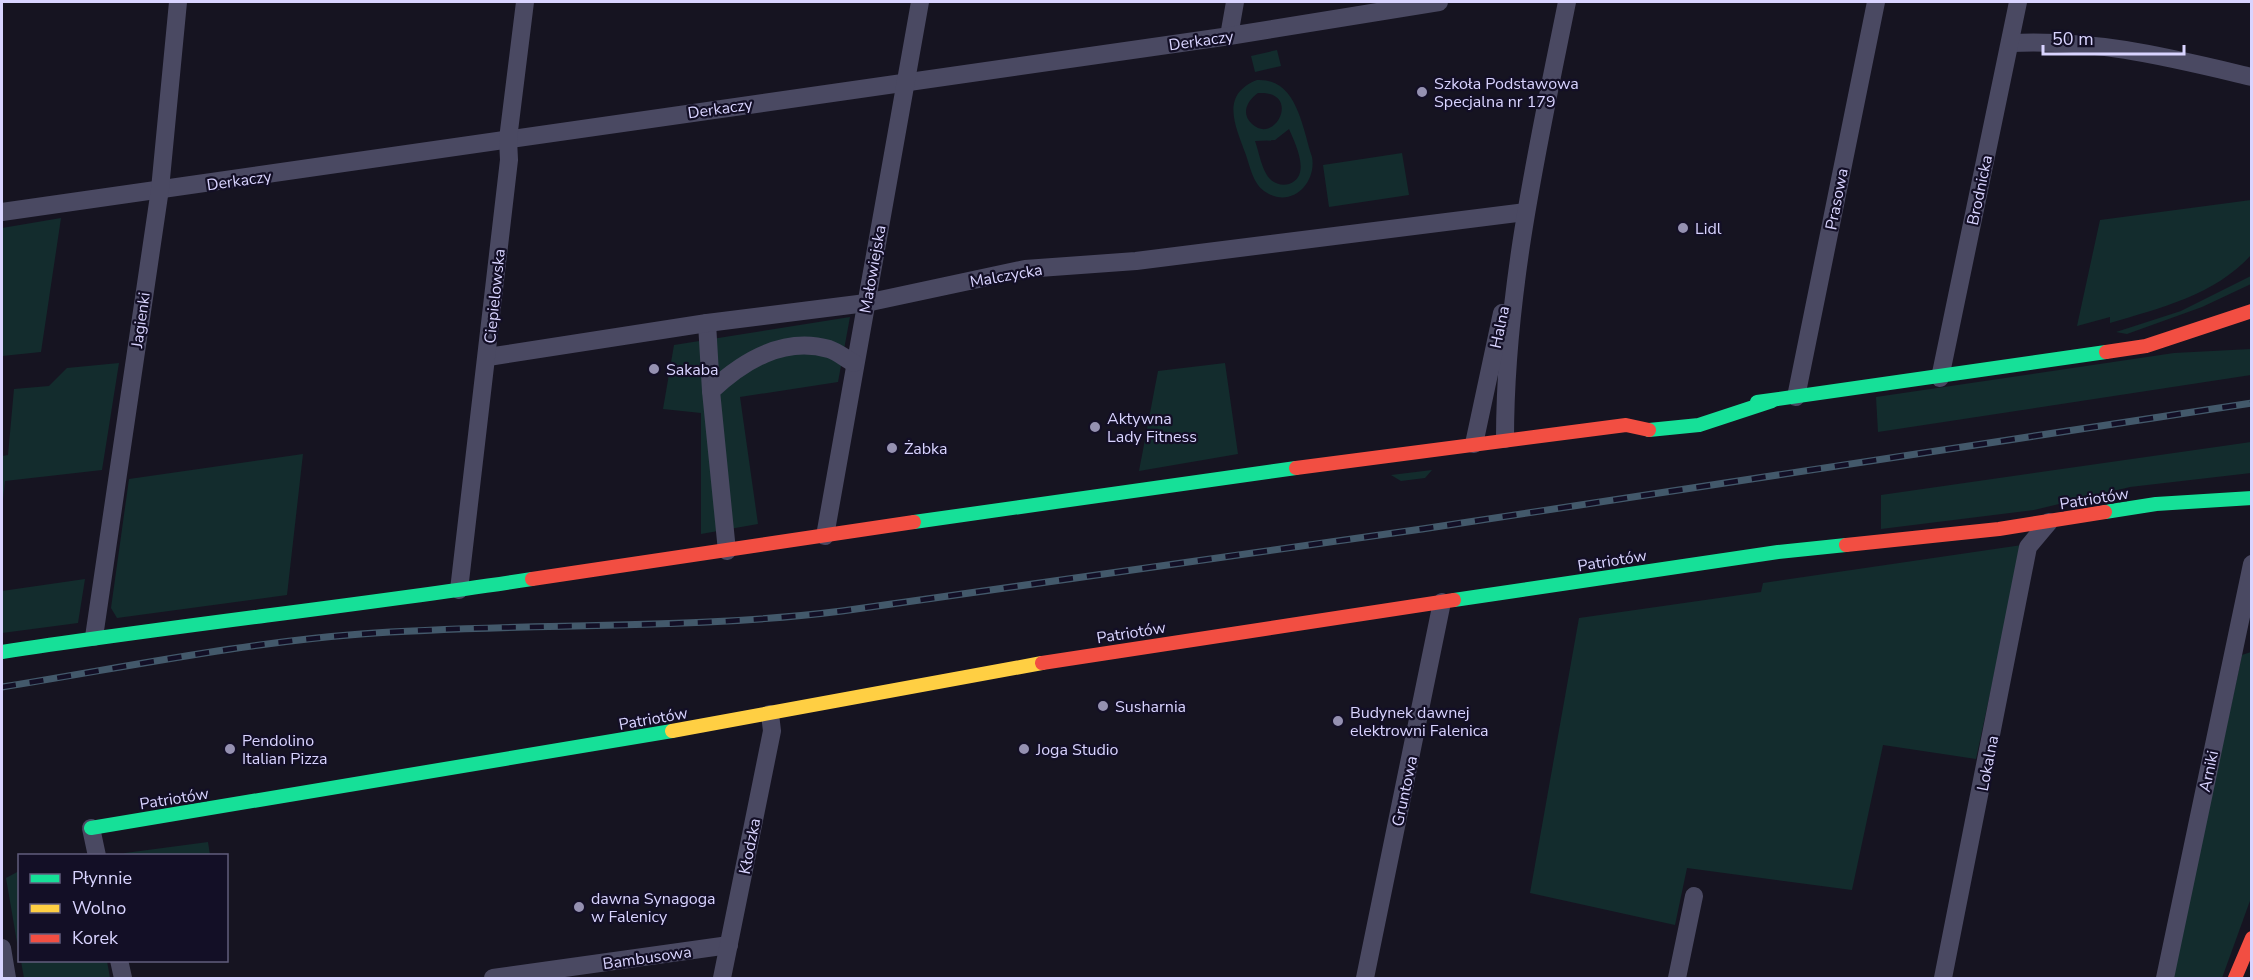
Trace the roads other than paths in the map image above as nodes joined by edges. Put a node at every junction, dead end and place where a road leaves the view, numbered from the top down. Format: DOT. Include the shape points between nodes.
graph roads {
  1 [pos="177,2"];
  2 [pos="525,2"];
  3 [pos="920,2"];
  4 [pos="1235,2"];
  5 [pos="1439,2"];
  6 [pos="1567,2"];
  7 [pos="1876,2"];
  8 [pos="2018,2"];
  9 [pos="1228,36"];
  10 [pos="2010,44"];
  11 [pos="2252,77"];
  12 [pos="905,83"];
  13 [pos="508,139"];
  14 [pos="160,189"];
  15 [pos="1526,212"];
  16 [pos="2,213"];
  17 [pos="2241,299"];
  18 [pos="866,303"];
  19 [pos="2252,310"];
  20 [pos="708,323"];
  21 [pos="2242,329"];
  22 [pos="2176,337"];
  23 [pos="488,357"];
  24 [pos="854,363"];
  25 [pos="1940,378"];
  26 [pos="711,391"];
  27 [pos="1796,397"];
  28 [pos="1772,401"];
  29 [pos="1704,407"];
  30 [pos="1644,414"];
  31 [pos="1626,424"];
  32 [pos="1505,439"];
  33 [pos="1474,444"];
  34 [pos="2252,484"];
  35 [pos="2252,498"];
  36 [pos="2182,504"];
  37 [pos="2252,513"];
  38 [pos="2049,522"];
  39 [pos="1999,529"];
  40 [pos="825,536"];
  41 [pos="2028,547"];
  42 [pos="726,550"];
  43 [pos="2252,564"];
  44 [pos="459,590"];
  45 [pos="1442,602"];
  46 [pos="94,638"];
  47 [pos="2,652"];
  48 [pos="770,714"];
  49 [pos="92,828"];
  50 [pos="97,854"];
  51 [pos="1694,896"];
  52 [pos="2252,938"];
  53 [pos="729,945"];
  54 [pos="2,948"];
  55 [pos="119,962"];
  56 [pos="7,978"];
  57 [pos="123,978"];
  58 [pos="493,978"];
  59 [pos="722,978"];
  60 [pos="1365,978"];
  61 [pos="1677,978"];
  62 [pos="1942,978"];
  63 [pos="2165,978"];
  64 [pos="2235,978"];
  1 -- 14 [label="street, Jagienki"];
  2 -- 13 [label="street, Ciepielowska"];
  3 -- 12 [label="street, Małowiejska"];
  4 -- 9 [label="street"];
  5 -- 9 [label="street, Derkaczy"];
  6 -- 15 [label="street, Halna"];
  7 -- 27 [label="street, Prasowa"];
  8 -- 10 [label="street, Brodnicka"];
  9 -- 12 [label="street, Derkaczy"];
  10 -- 11 [label="street" via="2067,42 2112,46"];
  10 -- 25 [label="street, Brodnicka"];
  12 -- 13 [label="street, Derkaczy"];
  12 -- 18 [label="street, Małowiejska"];
  13 -- 14 [label="street, Derkaczy"];
  13 -- 23 [label="street, Ciepielowska"];
  14 -- 16 [label="street, Derkaczy"];
  14 -- 46 [label="street, Jagienki"];
  15 -- 18 [label="street, Malczycka" via="1136,261 1025,269"];
  15 -- 32 [label="street, Halna" via="1507,357"];
  15 -- 33 [label="street, Halna"];
  17 -- 22 [label="main road"];
  18 -- 20 [label="street, Malczycka"];
  18 -- 24 [label="street, Małowiejska"];
  19 -- 22 [label="main road"];
  20 -- 23 [label="street, Malczycka"];
  20 -- 26 [label="street"];
  21 -- 22 [label="main road"];
  22 -- 25 [label="main road" via="2146,346"];
  23 -- 44 [label="street, Ciepielowska"];
  24 -- 26 [label="street" via="830,350 782,346 752,359"];
  24 -- 40 [label="street, Małowiejska"];
  25 -- 27 [label="main road"];
  26 -- 42 [label="street"];
  27 -- 28 [label="main road"];
  28 -- 29 [label="main road"];
  28 -- 31 [label="main road" via="1706,423 1643,431"];
  30 -- 31 [label="main road"];
  31 -- 32 [label="main road"];
  32 -- 33 [label="main road"];
  33 -- 40 [label="main road" via="1116,491"];
  34 -- 36 [label="main road" via="2230,486"];
  35 -- 36 [label="main road, Patriotów"];
  36 -- 37 [label="main road, Patriotów"];
  36 -- 38 [label="main road, Patriotów" via="2156,504"];
  38 -- 39 [label="main road, Patriotów"];
  38 -- 41 [label="street, Lokalna"];
  39 -- 41 [label="street" via="2013,534"];
  39 -- 45 [label="main road, Patriotów" via="1778,552"];
  40 -- 42 [label="main road"];
  41 -- 62 [label="street, Lokalna"];
  42 -- 44 [label="main road"];
  43 -- 63 [label="street, Arniki"];
  44 -- 46 [label="main road"];
  45 -- 48 [label="main road, Patriotów" via="1031,665"];
  45 -- 60 [label="street, Gruntowa"];
  46 -- 47 [label="main road"];
  48 -- 49 [label="main road, Patriotów"];
  48 -- 53 [label="street, Kłodzka" via="772,731"];
  49 -- 50 [label="street"];
  51 -- 61 [label="street"];
  52 -- 64 [label="main road"];
  53 -- 58 [label="street, Bambusowa"];
  53 -- 59 [label="street, Kłodzka"];
  54 -- 56 [label="street"];
  55 -- 57 [label="street"];
}
